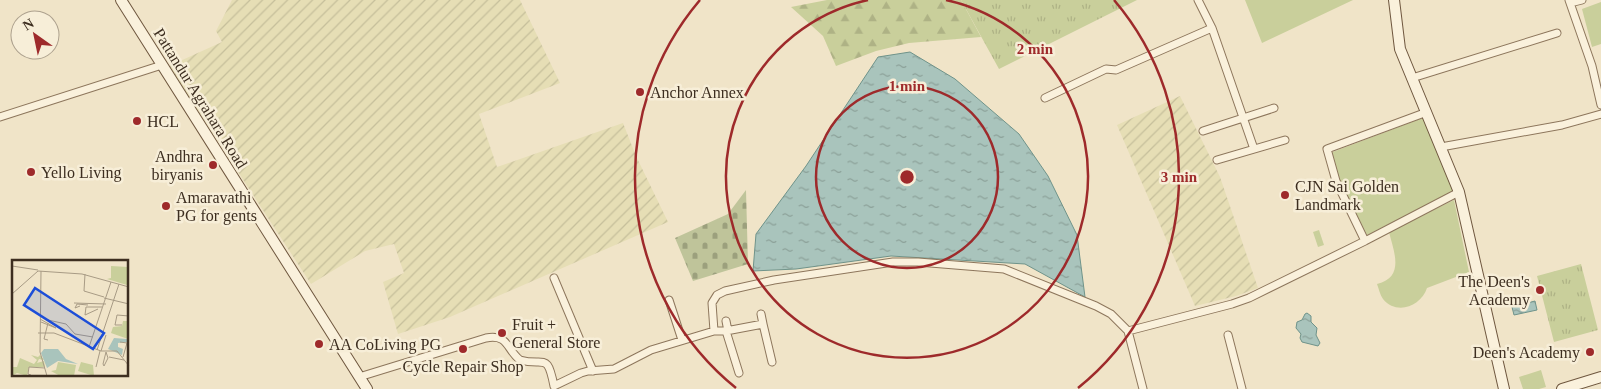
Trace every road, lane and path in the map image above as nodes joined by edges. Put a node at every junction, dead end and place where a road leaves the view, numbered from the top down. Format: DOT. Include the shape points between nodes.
graph roads {
  1 [pos="121,0"];
  2 [pos="1198,0"];
  3 [pos="1394,0"];
  4 [pos="1582,0"];
  5 [pos="1570,2"];
  6 [pos="1212,28"];
  7 [pos="1557,33"];
  8 [pos="162,65"];
  9 [pos="1412,78"];
  10 [pos="1045,98"];
  11 [pos="1601,105"];
  12 [pos="1274,108"];
  13 [pos="1426,112"];
  14 [pos="1601,114"];
  15 [pos="0,118"];
  16 [pos="1244,118"];
  17 [pos="1203,131"];
  18 [pos="1285,140"];
  19 [pos="1441,147"];
  20 [pos="1254,149"];
  21 [pos="1217,160"];
  22 [pos="1459,192"];
  23 [pos="1365,241"];
  24 [pos="554,278"];
  25 [pos="669,300"];
  26 [pos="761,314"];
  27 [pos="726,321"];
  28 [pos="763,324"];
  29 [pos="714,331"];
  30 [pos="727,331"];
  31 [pos="1128,331"];
  32 [pos="1228,335"];
  33 [pos="682,340"];
  34 [pos="772,362"];
  35 [pos="593,371"];
  36 [pos="739,373"];
  37 [pos="359,377"];
  38 [pos="1601,377"];
  39 [pos="554,388"];
  40 [pos="367,389"];
  41 [pos="1143,389"];
  42 [pos="1242,389"];
  43 [pos="1504,389"];
  44 [pos="1562,389"];
  1 -- 8 [label="street, Pattandur Agrahara Road"];
  2 -- 6 [label="street"];
  3 -- 9 [label="street" via="1400,49"];
  4 -- 5 [label="street"];
  5 -- 11 [label="street" via="1592,66"];
  6 -- 10 [label="street" via="1116,70 1106,69"];
  6 -- 16 [label="street"];
  7 -- 9 [label="street"];
  8 -- 15 [label="street"];
  8 -- 37 [label="street, Pattandur Agrahara Road"];
  9 -- 13 [label="street"];
  12 -- 16 [label="street"];
  13 -- 19 [label="street"];
  13 -- 23 [label="street" via="1327,149 1336,181"];
  14 -- 19 [label="street" via="1562,126"];
  16 -- 17 [label="street"];
  16 -- 20 [label="street"];
  18 -- 20 [label="street"];
  19 -- 22 [label="street"];
  20 -- 21 [label="street"];
  22 -- 23 [label="street"];
  22 -- 43 [label="street"];
  23 -- 31 [label="street" via="1249,298"];
  24 -- 35 [label="street"];
  25 -- 33 [label="street"];
  26 -- 28 [label="street"];
  27 -- 30 [label="street"];
  28 -- 30 [label="street"];
  28 -- 34 [label="street"];
  29 -- 30 [label="street"];
  29 -- 31 [label="street" via="712,303 725,291 893,262 918,262 1013,271 1104,310"];
  29 -- 33 [label="street"];
  30 -- 36 [label="street"];
  31 -- 41 [label="street"];
  32 -- 42 [label="street"];
  33 -- 35 [label="street" via="643,353 620,367"];
  35 -- 39 [label="street" via="572,376"];
  37 -- 39 [label="street" via="497,337 505,341 520,360 547,364"];
  37 -- 40 [label="street, Pattandur Agrahara Road"];
  38 -- 44 [label="street"];
}
